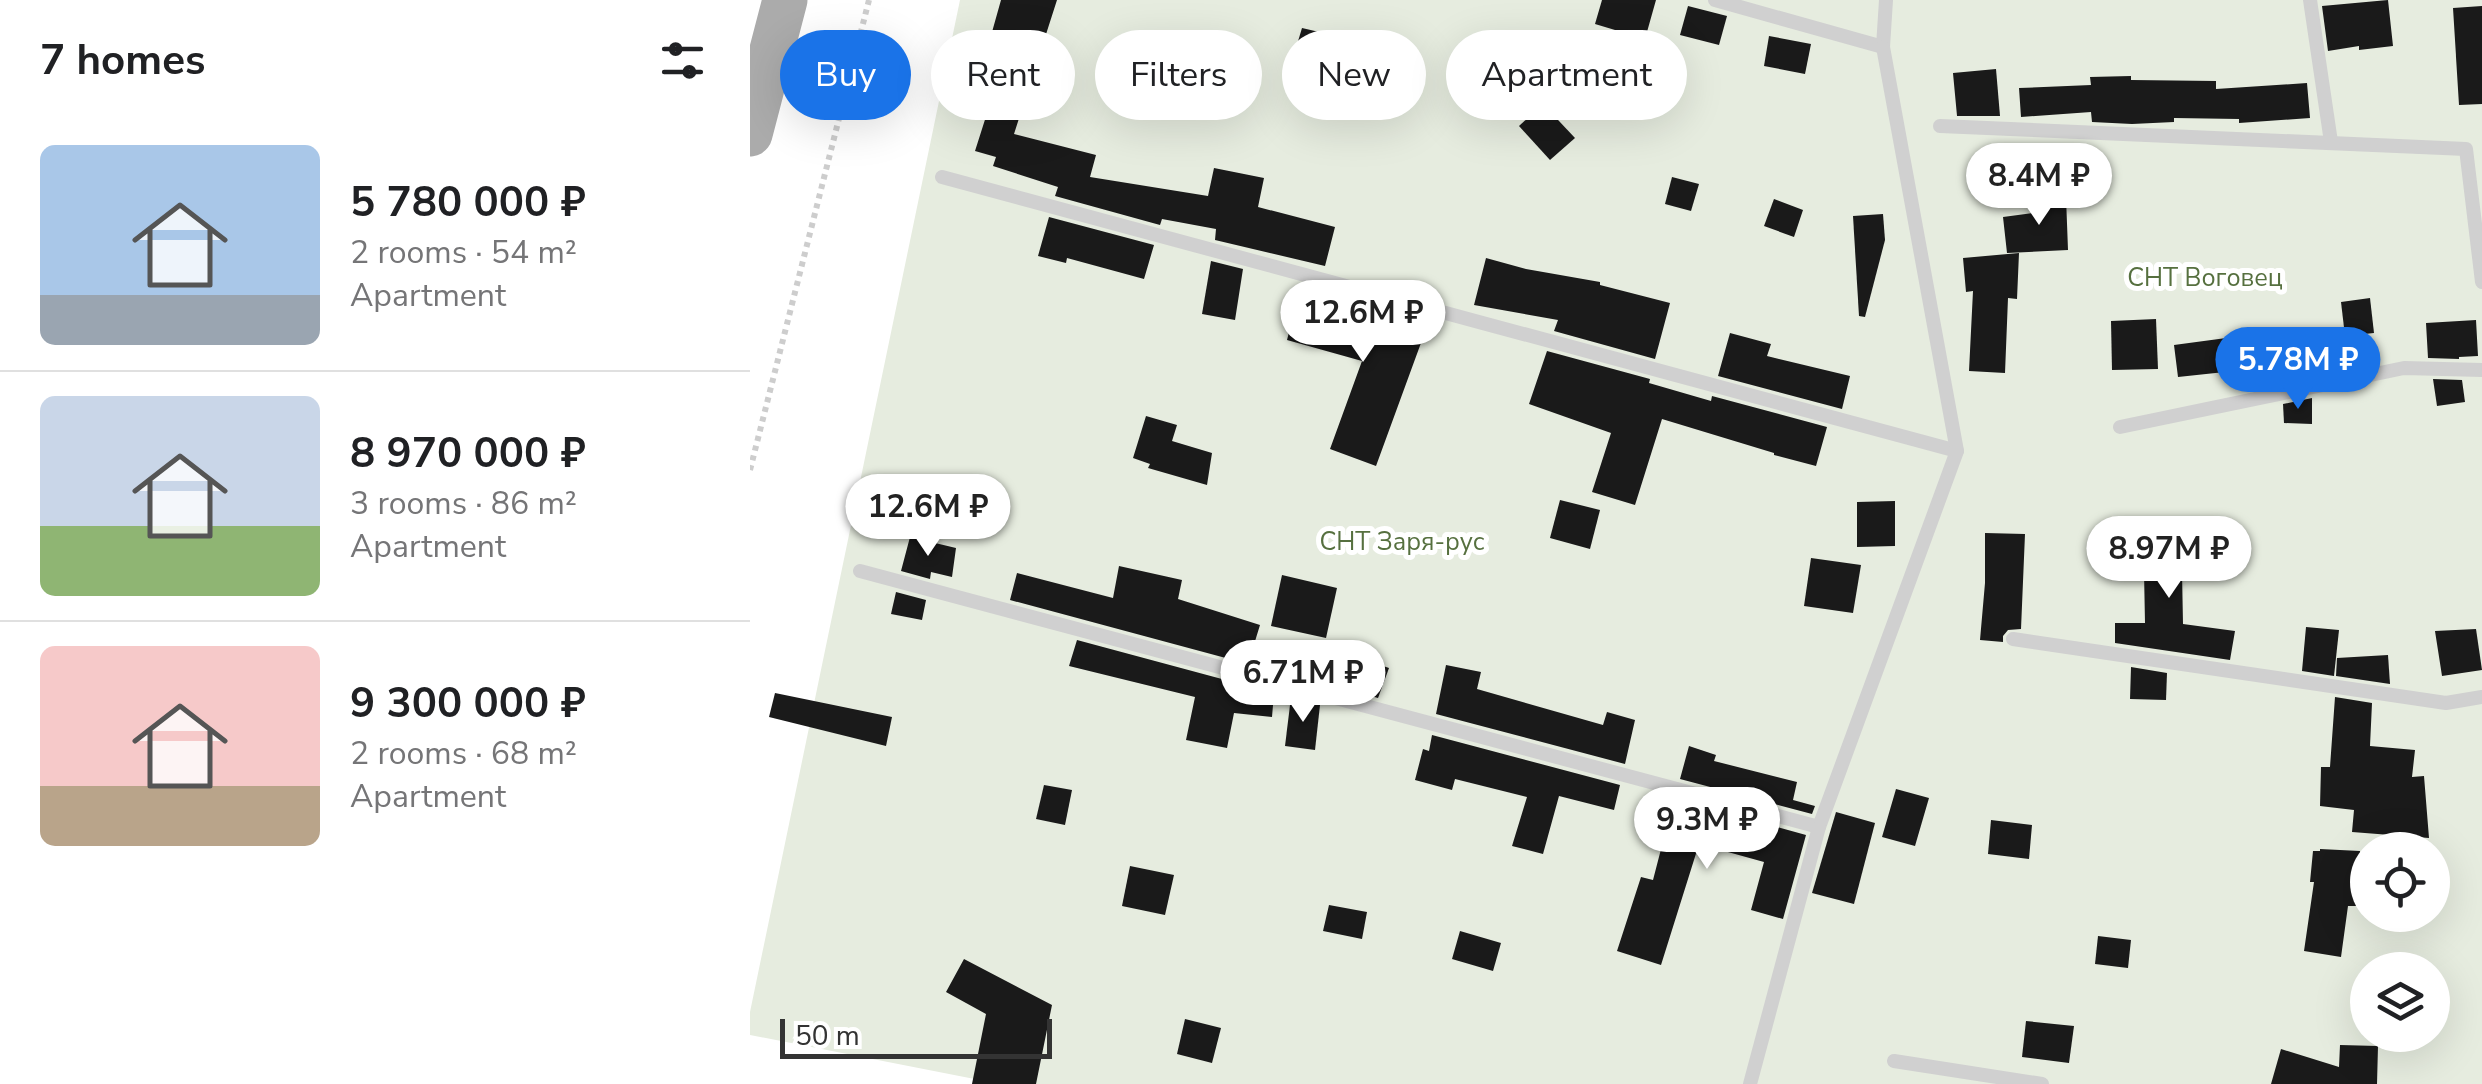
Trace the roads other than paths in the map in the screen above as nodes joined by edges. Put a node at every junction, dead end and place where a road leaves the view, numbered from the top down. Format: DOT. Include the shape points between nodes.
graph roads {
  1 [pos="785,0"];
  2 [pos="1715,0"];
  3 [pos="1886,0"];
  4 [pos="2310,0"];
  5 [pos="1883,47"];
  6 [pos="1940,126"];
  7 [pos="750,134"];
  8 [pos="2331,142"];
  9 [pos="942,177"];
  10 [pos="2482,282"];
  11 [pos="2482,370"];
  12 [pos="2120,427"];
  13 [pos="1957,451"];
  14 [pos="860,571"];
  15 [pos="2013,639"];
  16 [pos="2482,697"];
  17 [pos="1819,827"];
  18 [pos="1894,1061"];
  19 [pos="1750,1084"];
  20 [pos="2042,1084"];
  1 -- 7 [label="main road"];
  2 -- 5 [label="lane"];
  3 -- 5 [label="lane"];
  4 -- 8 [label="lane"];
  5 -- 13 [label="lane"];
  6 -- 8 [label="lane"];
  8 -- 10 [label="lane" via="2466,149"];
  9 -- 13 [label="lane"];
  11 -- 12 [label="lane" via="2404,368"];
  13 -- 17 [label="lane"];
  14 -- 17 [label="lane"];
  15 -- 16 [label="lane" via="2446,702"];
  17 -- 19 [label="lane"];
  18 -- 20 [label="lane"];
}
